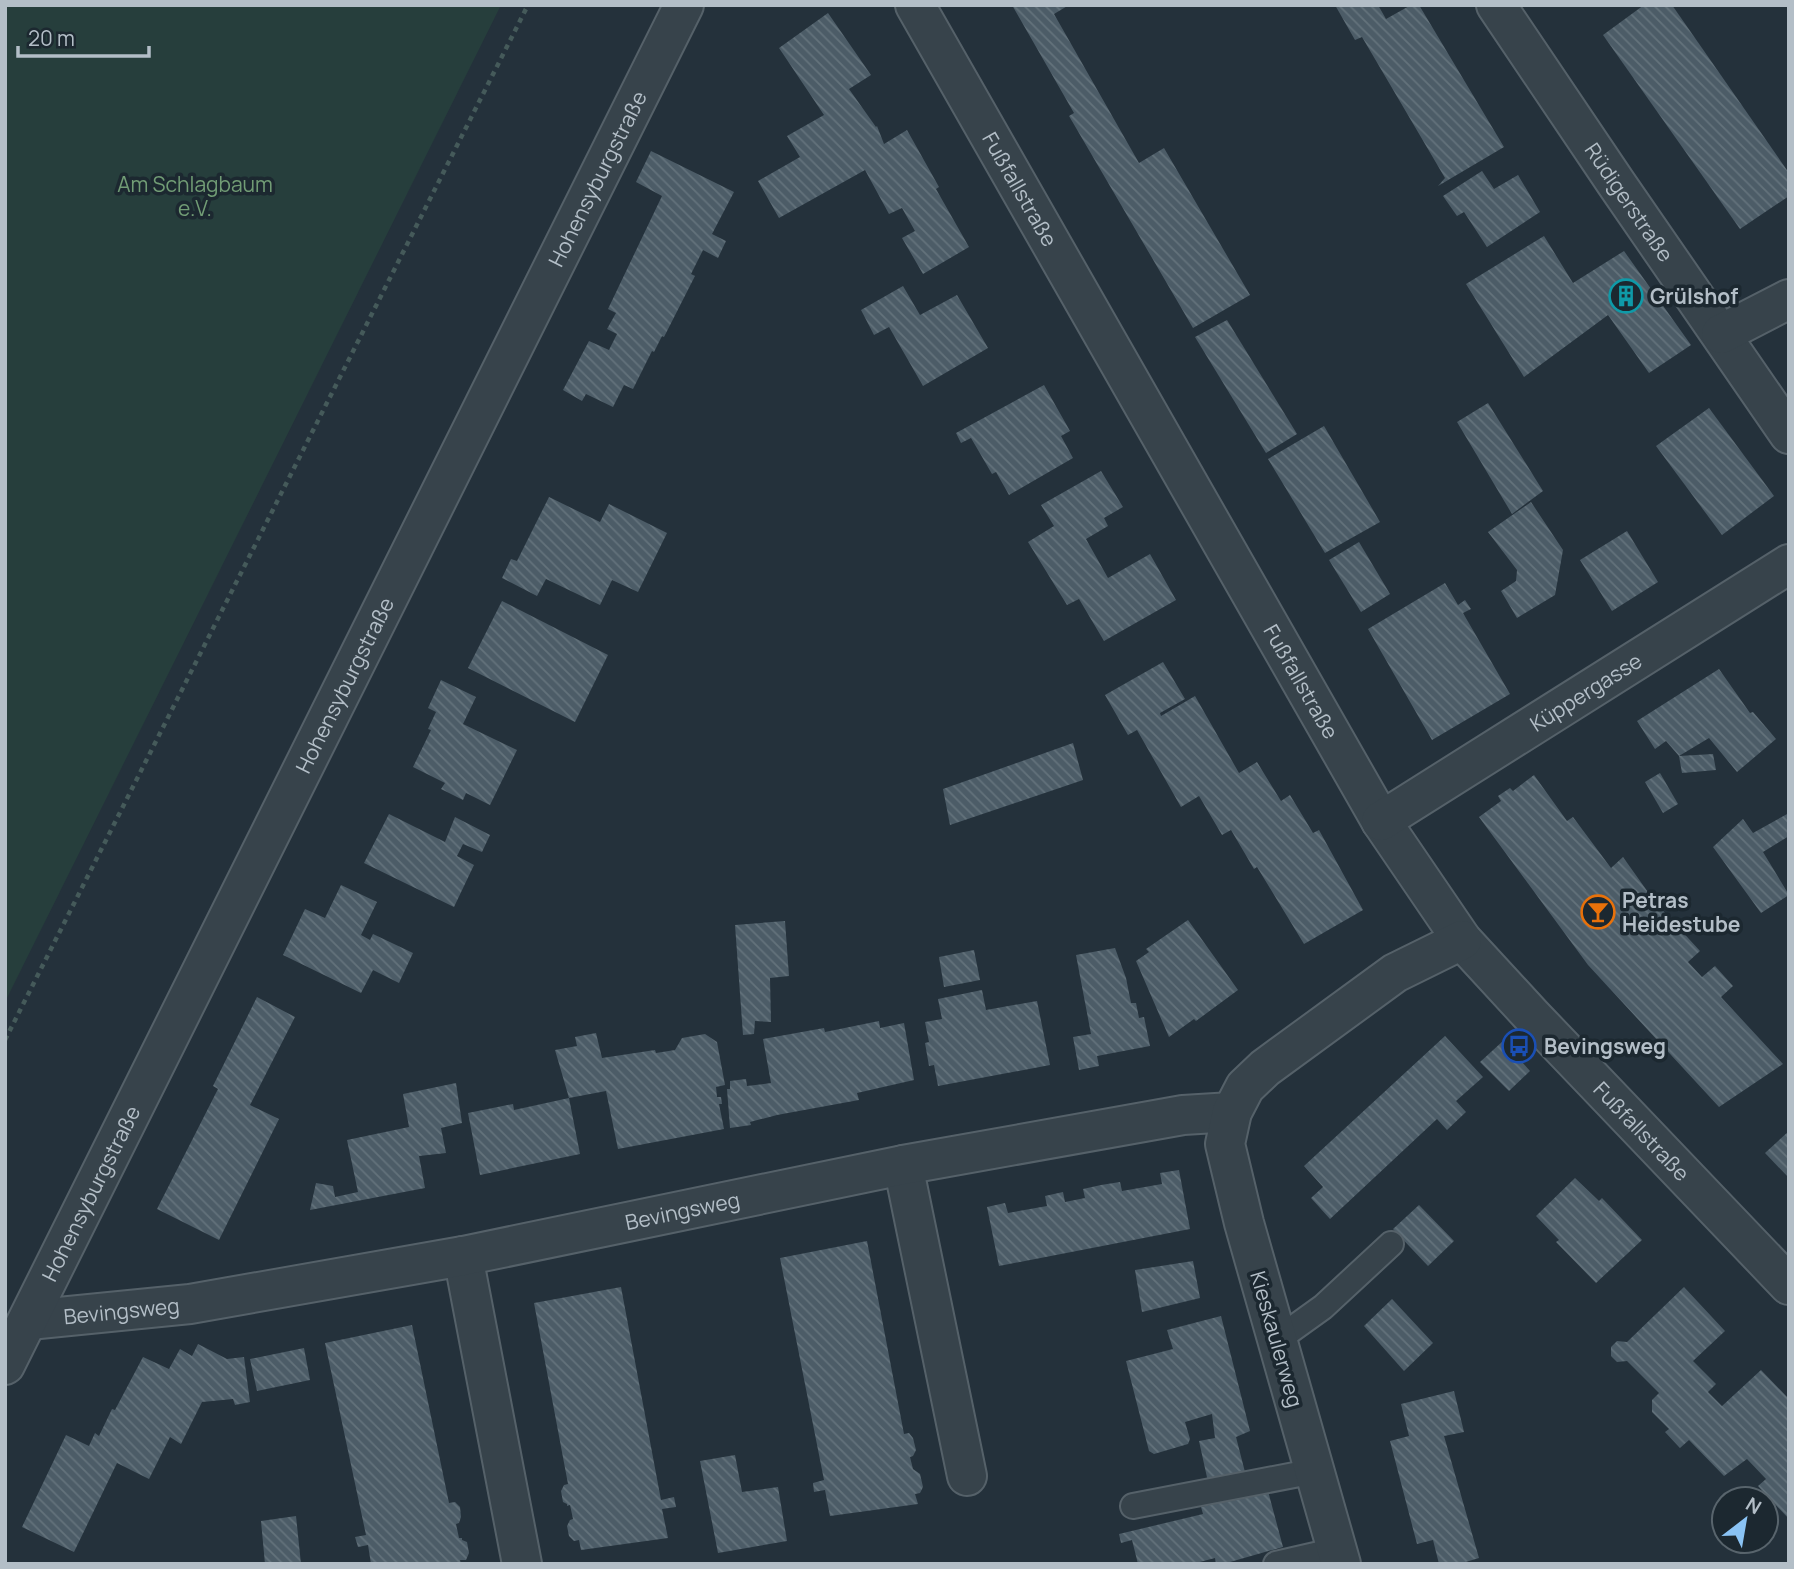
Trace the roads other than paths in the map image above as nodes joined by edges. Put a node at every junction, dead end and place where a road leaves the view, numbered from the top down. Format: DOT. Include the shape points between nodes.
graph roads {
  1 [pos="684,5"];
  2 [pos="915,5"];
  3 [pos="1496,5"];
  4 [pos="1789,299"];
  5 [pos="1721,334"];
  6 [pos="1789,434"];
  7 [pos="1789,564"];
  8 [pos="1381,821"];
  9 [pos="1462,940"];
  10 [pos="1232,1112"];
  11 [pos="903,1165"];
  12 [pos="1391,1244"];
  13 [pos="463,1256"];
  14 [pos="1789,1285"];
  15 [pos="29,1320"];
  16 [pos="1277,1340"];
  17 [pos="5,1365"];
  18 [pos="1315,1471"];
  19 [pos="967,1476"];
  20 [pos="1133,1506"];
  21 [pos="1339,1557"];
  22 [pos="522,1564"];
  23 [pos="1276,1564"];
  1 -- 15 [label="street, Hohensyburgstraße"];
  2 -- 8 [label="street, Fußfallstraße"];
  3 -- 5 [label="street, Rüdigerstraße"];
  4 -- 5 [label="street"];
  5 -- 6 [label="street, Rüdigerstraße"];
  7 -- 8 [label="street, Küppergasse"];
  8 -- 9 [label="street, Fußfallstraße"];
  9 -- 10 [label="street" via="1395,973 1265,1068 1245,1087"];
  9 -- 14 [label="street, Fußfallstraße"];
  10 -- 11 [label="street, Bevingsweg" via="1183,1115"];
  10 -- 16 [label="street, Kieskaulerweg" via="1225,1144"];
  11 -- 13 [label="street, Bevingsweg"];
  11 -- 19 [label="street"];
  12 -- 16 [label="lane" via="1324,1307"];
  13 -- 15 [label="street, Bevingsweg" via="190,1304"];
  13 -- 22 [label="street"];
  15 -- 17 [label="street, Hohensyburgstraße"];
  16 -- 18 [label="street, Kieskaulerweg"];
  18 -- 20 [label="lane"];
  18 -- 21 [label="street, Kieskaulerweg"];
  21 -- 23 [label="lane"];
}
